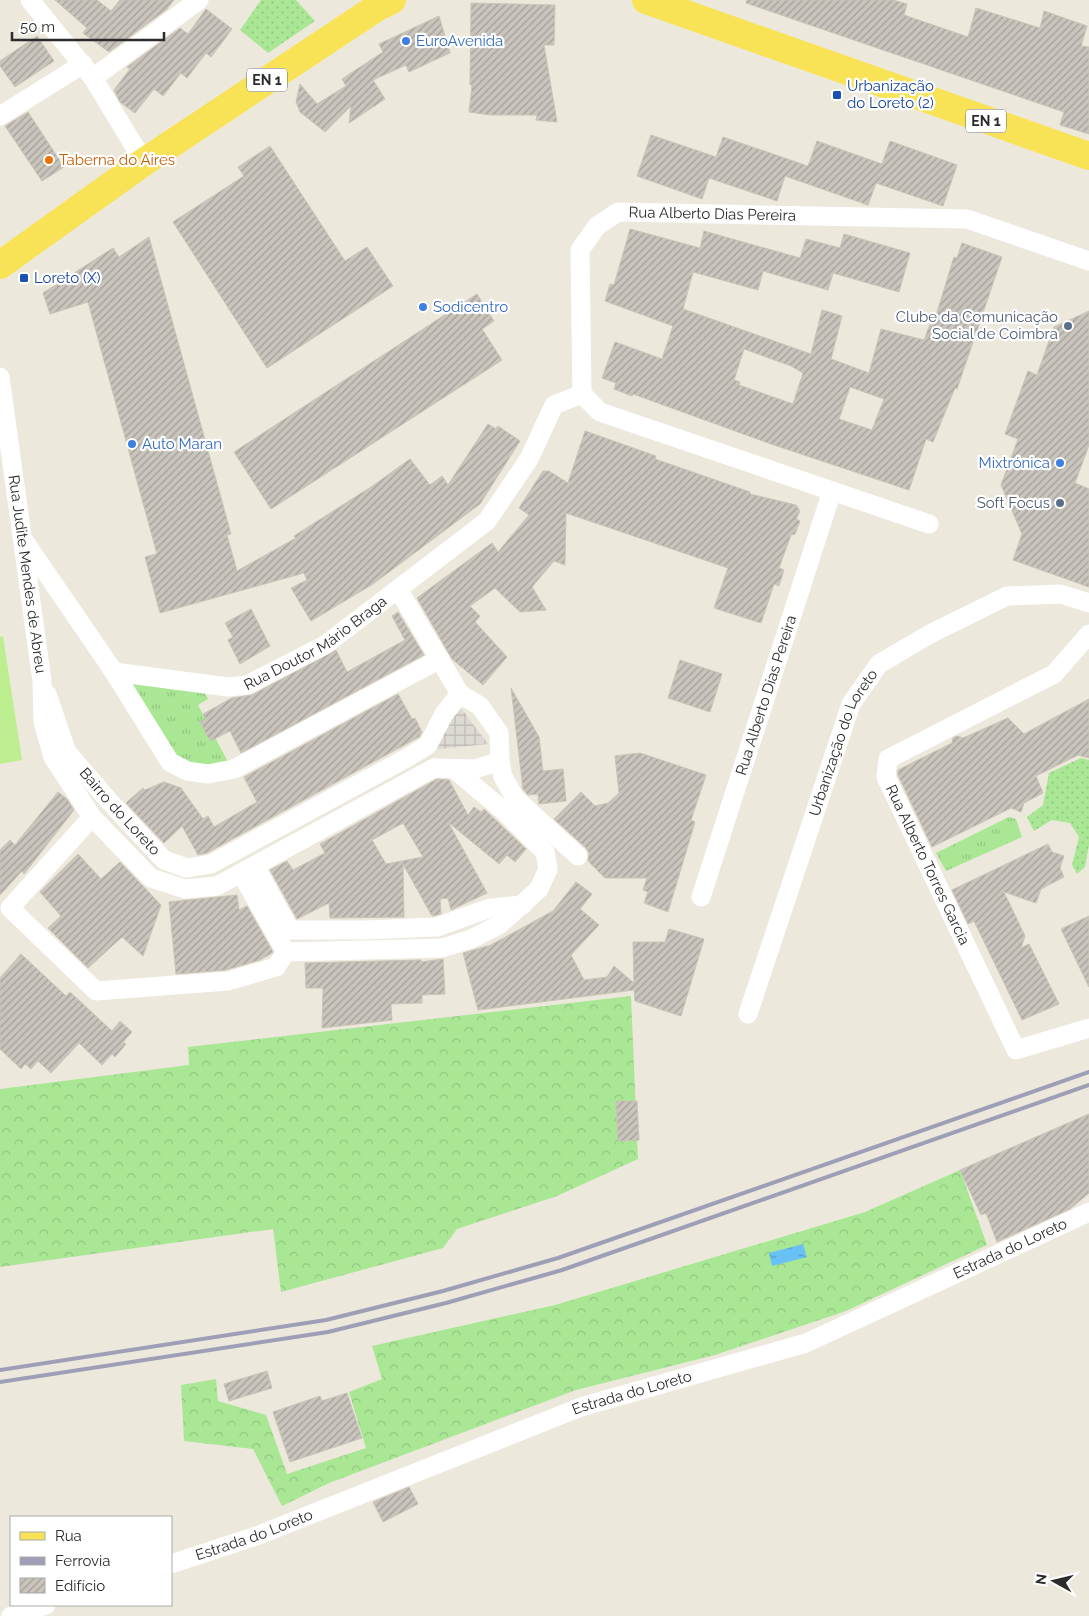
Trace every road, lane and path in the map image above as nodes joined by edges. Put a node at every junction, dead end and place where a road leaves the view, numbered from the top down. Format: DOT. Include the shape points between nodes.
graph roads {
  1 [pos="30,0"];
  2 [pos="199,0"];
  3 [pos="392,0"];
  4 [pos="646,0"];
  5 [pos="88,71"];
  6 [pos="0,116"];
  7 [pos="1089,156"];
  8 [pos="144,162"];
  9 [pos="1089,261"];
  10 [pos="0,265"];
  11 [pos="0,377"];
  12 [pos="582,394"];
  13 [pos="832,491"];
  14 [pos="929,524"];
  15 [pos="24,539"];
  16 [pos="398,589"];
  17 [pos="1089,603"];
  18 [pos="1089,634"];
  19 [pos="440,659"];
  20 [pos="114,672"];
  21 [pos="42,681"];
  22 [pos="460,694"];
  23 [pos="500,761"];
  24 [pos="454,769"];
  25 [pos="92,817"];
  26 [pos="578,856"];
  27 [pos="248,869"];
  28 [pos="701,897"];
  29 [pos="523,904"];
  30 [pos="286,952"];
  31 [pos="748,1014"];
  32 [pos="1089,1028"];
  33 [pos="1089,1212"];
  34 [pos="172,1564"];
  35 [pos="43,1606"];
  36 [pos="11,1616"];
  1 -- 5 [label="street"];
  2 -- 5 [label="street"];
  3 -- 8 [label="main road, EN 1"];
  4 -- 7 [label="main road, EN 1"];
  5 -- 6 [label="street"];
  5 -- 8 [label="street"];
  8 -- 10 [label="main road, EN 1"];
  9 -- 12 [label="street, Rua Alberto Dias Pereira" via="967,219 618,212 597,226 580,250"];
  11 -- 15 [label="street, Rua Judite Mendes de Abreu"];
  12 -- 13 [label="street" via="600,412"];
  12 -- 16 [label="street, Rua Doutor Mário Braga" via="554,405 529,459 487,521"];
  13 -- 14 [label="street"];
  13 -- 28 [label="street, Rua Alberto Dias Pereira"];
  15 -- 20 [label="street"];
  15 -- 21 [label="street, Rua Judite Mendes de Abreu"];
  16 -- 19 [label="street"];
  16 -- 20 [label="street, Rua Doutor Mário Braga" via="325,645 247,685 228,686"];
  17 -- 31 [label="street, Urbanização do Loreto" via="1060,594 1006,596 879,664 851,704"];
  18 -- 32 [label="street, Rua Alberto Torres Garcia" via="1054,674 888,759 886,777 1016,1050"];
  19 -- 20 [label="street" via="234,769 208,774 187,771 170,762"];
  19 -- 22 [label="street"];
  21 -- 22 [label="street, Bairro do Loreto" via="67,752 164,860 187,868 210,864 428,745 444,714"];
  21 -- 25 [label="street, Bairro do Loreto" via="43,722 53,757"];
  22 -- 23 [label="street" via="480,706 499,734"];
  23 -- 24 [label="street, Bairro do Loreto" via="475,769"];
  23 -- 26 [label="street" via="503,777 515,798"];
  24 -- 27 [label="street, Bairro do Loreto" via="434,768"];
  24 -- 29 [label="street" via="504,811 545,852 548,869 539,890"];
  25 -- 27 [label="street, Bairro do Loreto" via="152,878 185,889 217,886"];
  25 -- 30 [label="street, Bairro do Loreto" via="10,908 96,991 228,981 276,967"];
  27 -- 29 [label="street" via="290,930 437,927 490,908"];
  27 -- 30 [label="street"];
  29 -- 30 [label="street" via="499,925 471,939 442,948"];
  33 -- 34 [label="street, Estrada do Loreto" via="806,1343 581,1407 259,1535"];
  35 -- 36 [label="street"];
}
